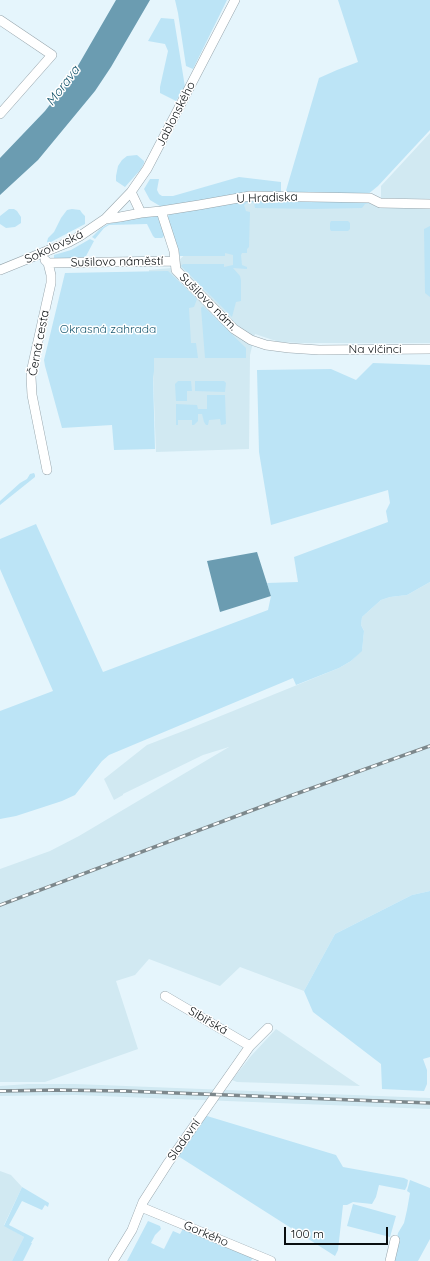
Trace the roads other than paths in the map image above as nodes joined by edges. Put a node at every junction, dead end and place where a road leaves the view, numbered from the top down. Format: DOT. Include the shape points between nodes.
graph roads {
  1 [pos="235,0"];
  2 [pos="0,20"];
  3 [pos="0,114"];
  4 [pos="131,192"];
  5 [pos="430,204"];
  6 [pos="161,211"];
  7 [pos="141,213"];
  8 [pos="105,219"];
  9 [pos="37,256"];
  10 [pos="175,261"];
  11 [pos="48,263"];
  12 [pos="0,270"];
  13 [pos="430,349"];
  14 [pos="319,350"];
  15 [pos="47,470"];
  16 [pos="165,996"];
  17 [pos="268,1028"];
  18 [pos="250,1046"];
  19 [pos="141,1206"];
  20 [pos="395,1240"];
  21 [pos="113,1261"];
  22 [pos="271,1261"];
  23 [pos="390,1261"];
  1 -- 4 [label="street, Jablonského" via="147,169"];
  2 -- 3 [label="street" via="52,55"];
  4 -- 7 [label="street"];
  4 -- 8 [label="street, Jablonského"];
  5 -- 6 [label="street, U Hradiska" via="380,203 370,198 250,196"];
  6 -- 7 [label="street, U Hradiska"];
  6 -- 10 [label="street, Sušilovo nám."];
  7 -- 8 [label="street, U Hradiska"];
  8 -- 9 [label="street, Sokolovská" via="80,236"];
  9 -- 11 [label="street"];
  9 -- 12 [label="street, Sokolovská"];
  10 -- 11 [label="street, Sušilovo náměstí"];
  10 -- 14 [label="street, Sušilovo nám." via="176,270 244,336 266,344"];
  11 -- 15 [label="street, Černá cesta" via="51,283 32,372 32,395"];
  13 -- 14 [label="street, Na vlčinci"];
  16 -- 18 [label="street, Sibiřská"];
  17 -- 18 [label="street, Sladovní"];
  18 -- 19 [label="street, Sladovní" via="177,1149"];
  19 -- 21 [label="street, Sladovní" via="135,1224"];
  19 -- 22 [label="street, Gorkého"];
  20 -- 23 [label="street"];
}
